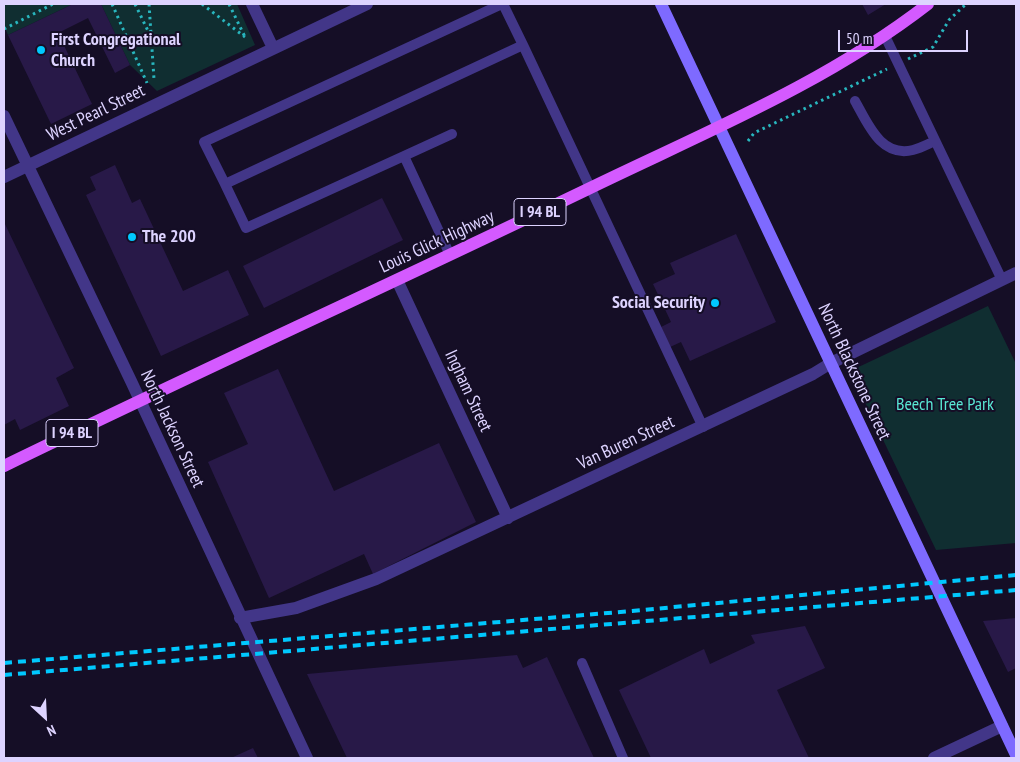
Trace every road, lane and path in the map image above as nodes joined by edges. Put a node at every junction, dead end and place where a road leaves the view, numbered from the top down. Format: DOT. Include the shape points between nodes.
graph roads {
  1 [pos="53,4"];
  2 [pos="112,4"];
  3 [pos="135,4"];
  4 [pos="149,4"];
  5 [pos="202,4"];
  6 [pos="207,4"];
  7 [pos="229,4"];
  8 [pos="252,4"];
  9 [pos="367,4"];
  10 [pos="503,4"];
  11 [pos="661,4"];
  12 [pos="928,4"];
  13 [pos="966,4"];
  14 [pos="209,9"];
  15 [pos="4,29"];
  16 [pos="151,36"];
  17 [pos="884,36"];
  18 [pos="523,45"];
  19 [pos="273,48"];
  20 [pos="898,64"];
  21 [pos="154,79"];
  22 [pos="147,83"];
  23 [pos="855,101"];
  24 [pos="4,116"];
  25 [pos="718,127"];
  26 [pos="452,134"];
  27 [pos="935,140"];
  28 [pos="748,141"];
  29 [pos="404,156"];
  30 [pos="28,166"];
  31 [pos="4,177"];
  32 [pos="225,184"];
  33 [pos="589,188"];
  34 [pos="450,255"];
  35 [pos="1016,273"];
  36 [pos="397,280"];
  37 [pos="1002,280"];
  38 [pos="831,363"];
  39 [pos="140,401"];
  40 [pos="702,427"];
  41 [pos="4,466"];
  42 [pos="508,518"];
  43 [pos="240,618"];
  44 [pos="582,663"];
  45 [pos="1002,726"];
  46 [pos="1016,755"];
  47 [pos="307,758"];
  48 [pos="623,758"];
  49 [pos="934,758"];
  1 -- 15 [label="path"];
  2 -- 22 [label="path"];
  3 -- 16 [label="path"];
  4 -- 16 [label="path"];
  5 -- 14 [label="path"];
  6 -- 14 [label="path"];
  7 -- 14 [label="path" via="245,38"];
  8 -- 19 [label="street"];
  9 -- 19 [label="street, West Pearl Street"];
  10 -- 18 [label="lane"];
  10 -- 32 [label="lane" via="204,142"];
  11 -- 25 [label="main road, North Blackstone Street"];
  12 -- 17 [label="main road, Louis Glick Highway / I 94 BL"];
  13 -- 20 [label="path" via="949,20 933,47"];
  16 -- 21 [label="path"];
  17 -- 20 [label="lane"];
  17 -- 25 [label="main road, Louis Glick Highway / I 94 BL" via="802,86"];
  18 -- 32 [label="lane"];
  18 -- 33 [label="lane"];
  19 -- 30 [label="street, West Pearl Street"];
  20 -- 27 [label="lane"];
  20 -- 28 [label="path" via="754,133"];
  23 -- 27 [label="lane" via="874,136 894,151 913,150"];
  24 -- 30 [label="street, North Jackson Street"];
  25 -- 33 [label="main road, Louis Glick Highway / I 94 BL"];
  25 -- 38 [label="main road, North Blackstone Street"];
  26 -- 29 [label="lane"];
  27 -- 37 [label="lane"];
  29 -- 32 [label="lane" via="246,228"];
  29 -- 34 [label="lane"];
  30 -- 31 [label="street, West Pearl Street"];
  30 -- 39 [label="street, North Jackson Street"];
  33 -- 34 [label="main road, Louis Glick Highway / I 94 BL"];
  33 -- 40 [label="lane"];
  34 -- 36 [label="main road, Louis Glick Highway / I 94 BL"];
  35 -- 37 [label="street, Van Buren Street"];
  36 -- 39 [label="main road, Louis Glick Highway / I 94 BL"];
  36 -- 42 [label="street, Ingham Street"];
  37 -- 38 [label="street, Van Buren Street"];
  38 -- 40 [label="street, Van Buren Street"];
  38 -- 45 [label="main road, North Blackstone Street"];
  39 -- 41 [label="main road, Louis Glick Highway / I 94 BL"];
  39 -- 43 [label="street, North Jackson Street"];
  40 -- 42 [label="street, Van Buren Street"];
  42 -- 43 [label="street, Van Buren Street" via="376,580 296,608"];
  43 -- 47 [label="street, North Jackson Street"];
  44 -- 48 [label="lane"];
  45 -- 46 [label="main road, North Blackstone Street"];
  45 -- 49 [label="street"];
}
